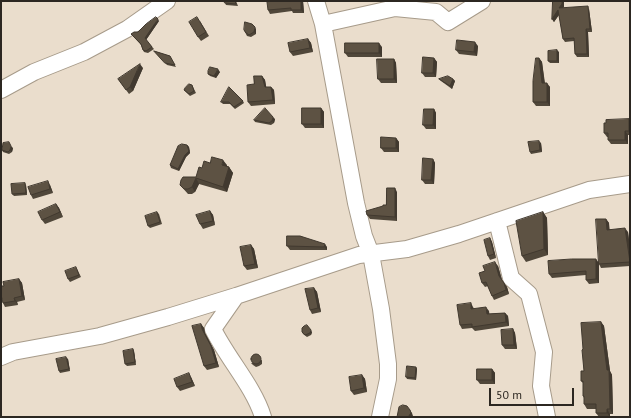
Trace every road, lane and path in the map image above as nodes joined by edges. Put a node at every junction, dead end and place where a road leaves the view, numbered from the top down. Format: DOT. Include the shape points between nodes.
graph roads {
  1 [pos="167,1"];
  2 [pos="316,1"];
  3 [pos="482,1"];
  4 [pos="323,24"];
  5 [pos="1,90"];
  6 [pos="630,184"];
  7 [pos="497,221"];
  8 [pos="371,254"];
  9 [pos="236,296"];
  10 [pos="1,358"];
  11 [pos="263,417"];
  12 [pos="380,417"];
  13 [pos="547,417"];
  1 -- 5 [label="street" via="127,29"];
  2 -- 4 [label="street"];
  3 -- 4 [label="street" via="448,22 436,12 395,8"];
  4 -- 8 [label="street" via="356,203"];
  6 -- 7 [label="street" via="589,190"];
  7 -- 8 [label="street" via="407,249"];
  7 -- 13 [label="street" via="511,278 529,294 544,352 541,386"];
  8 -- 9 [label="street" via="359,255"];
  8 -- 12 [label="street" via="382,309 388,364 388,379"];
  9 -- 10 [label="street" via="100,336 13,352"];
  9 -- 11 [label="street" via="213,329"];
}
